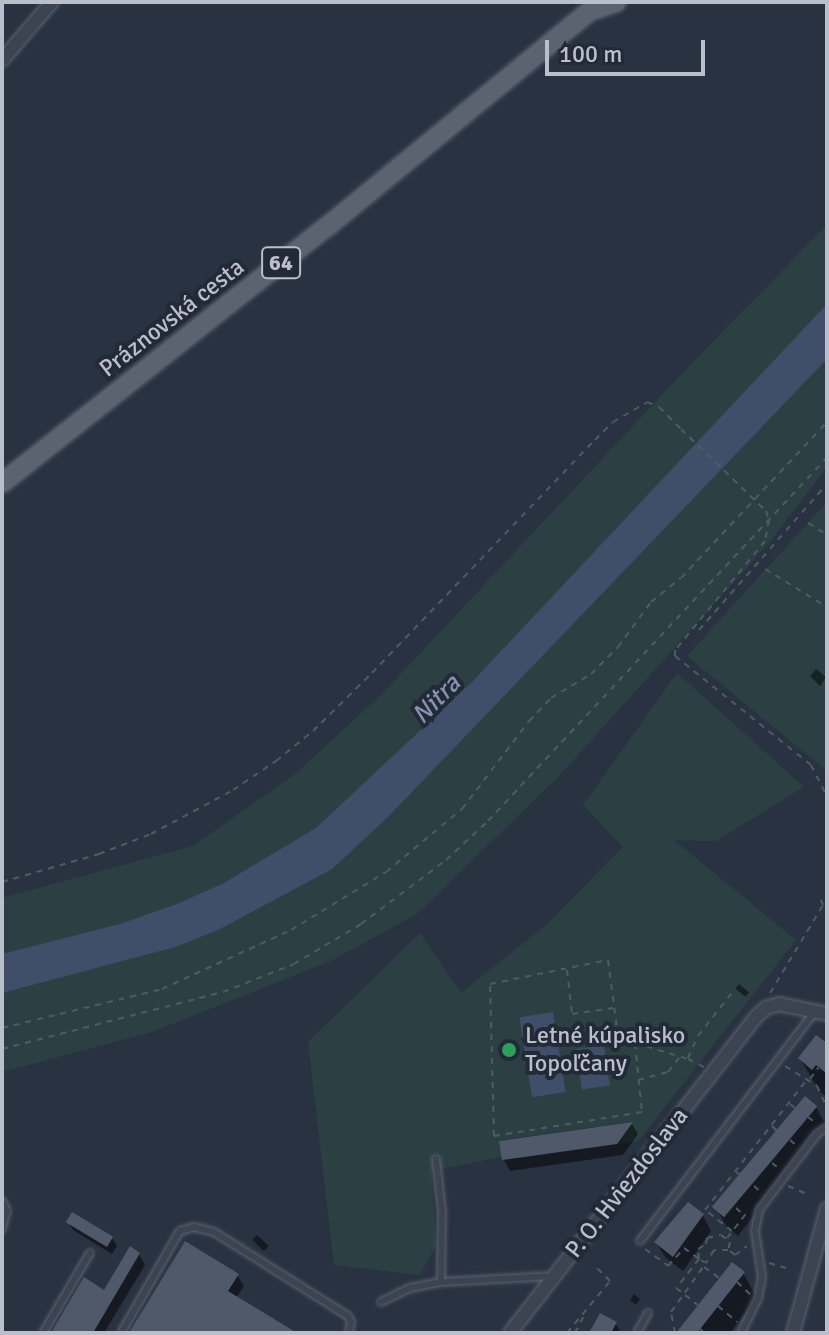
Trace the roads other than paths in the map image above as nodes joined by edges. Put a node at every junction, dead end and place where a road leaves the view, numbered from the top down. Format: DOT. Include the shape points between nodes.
graph roads {
  1 [pos="52,2"];
  2 [pos="582,2"];
  3 [pos="616,2"];
  4 [pos="556,37"];
  5 [pos="2,60"];
  6 [pos="2,483"];
  7 [pos="822,1012"];
  8 [pos="827,1127"];
  9 [pos="436,1159"];
  10 [pos="2,1201"];
  11 [pos="827,1209"];
  12 [pos="2,1229"];
  13 [pos="640,1241"];
  14 [pos="90,1253"];
  15 [pos="554,1276"];
  16 [pos="441,1282"];
  17 [pos="381,1302"];
  18 [pos="648,1313"];
  19 [pos="43,1333"];
  20 [pos="121,1333"];
  21 [pos="349,1333"];
  22 [pos="510,1333"];
  23 [pos="637,1333"];
  24 [pos="741,1333"];
  25 [pos="793,1333"];
  1 -- 5 [label="street"];
  2 -- 4 [label="main road, 64"];
  3 -- 4 [label="main road, 64" via="590,11"];
  4 -- 6 [label="main road, Práznovská cesta / 64" via="340,217"];
  7 -- 13 [label="lane"];
  7 -- 15 [label="street, P. O. Hviezdoslava" via="779,1004 756,1017"];
  8 -- 24 [label="lane" via="759,1210 755,1231 762,1277"];
  9 -- 16 [label="lane"];
  10 -- 12 [label="lane" via="7,1211"];
  11 -- 25 [label="street"];
  14 -- 19 [label="lane"];
  15 -- 16 [label="lane"];
  15 -- 22 [label="street, P. O. Hviezdoslava"];
  16 -- 17 [label="lane" via="410,1288"];
  18 -- 23 [label="lane"];
  20 -- 21 [label="lane" via="180,1231 194,1227 214,1232 348,1316"];
}
